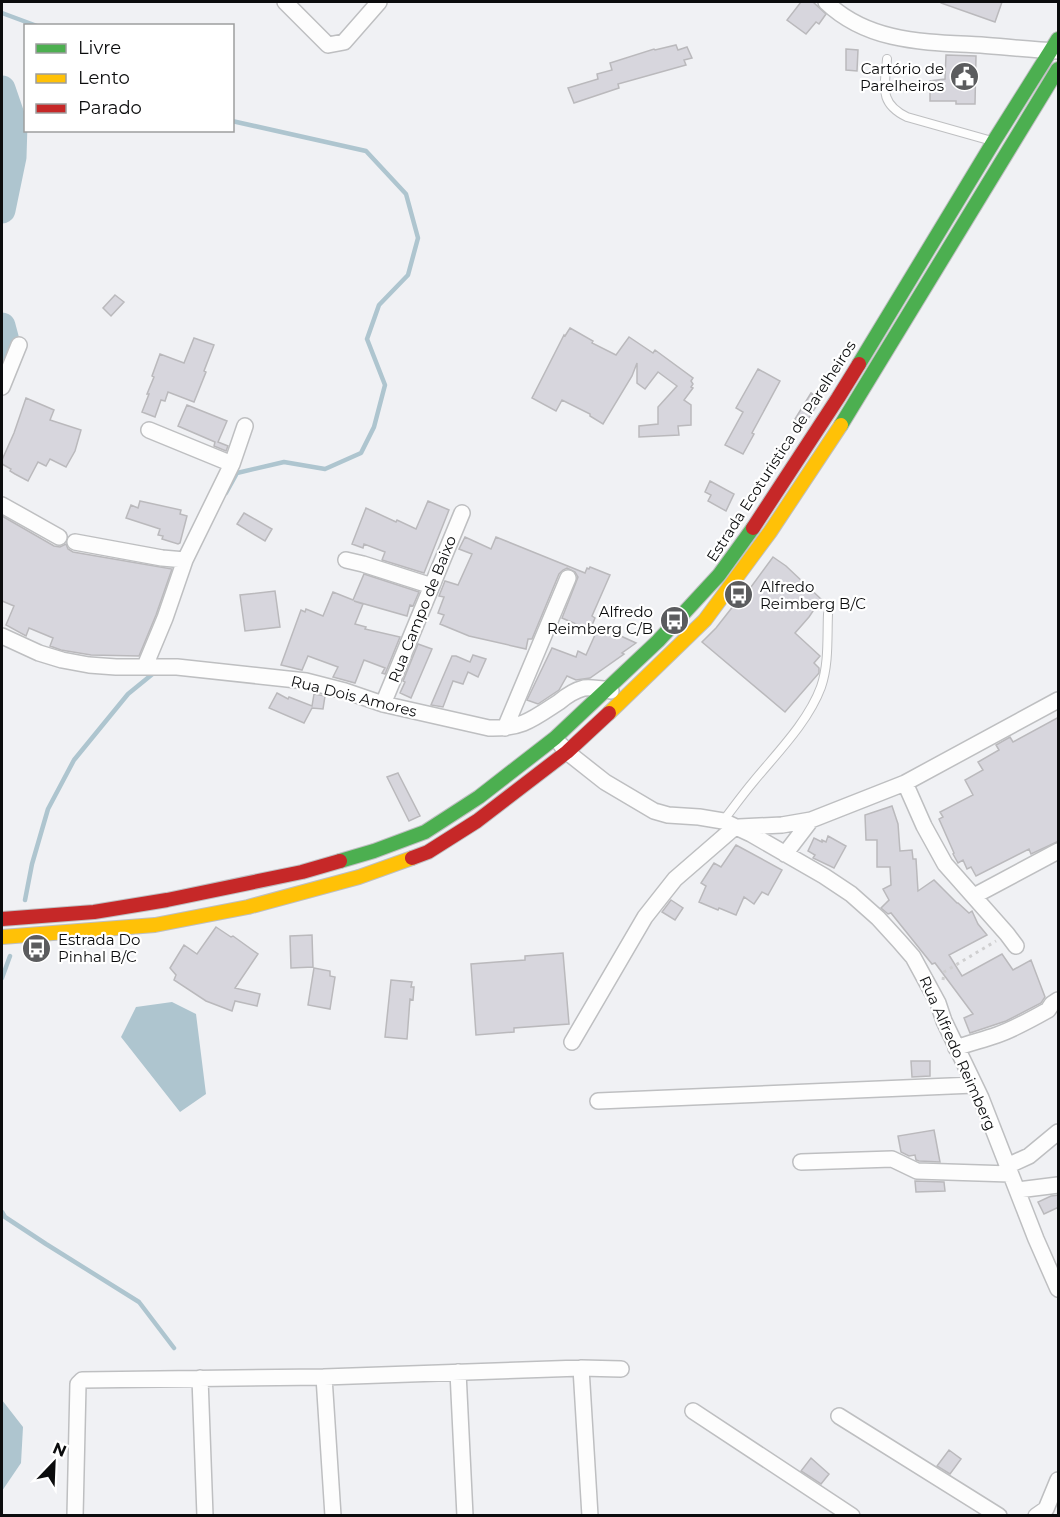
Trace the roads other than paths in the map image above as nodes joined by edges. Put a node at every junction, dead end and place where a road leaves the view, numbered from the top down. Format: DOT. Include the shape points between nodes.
graph roads {
  1 [pos="285,2"];
  2 [pos="378,2"];
  3 [pos="826,2"];
  4 [pos="1056,47"];
  5 [pos="887,59"];
  6 [pos="1059,69"];
  7 [pos="1023,129"];
  8 [pos="994,141"];
  9 [pos="995,173"];
  10 [pos="19,345"];
  11 [pos="2,387"];
  12 [pos="245,426"];
  13 [pos="149,430"];
  14 [pos="232,464"];
  15 [pos="2,505"];
  16 [pos="462,513"];
  17 [pos="59,537"];
  18 [pos="75,542"];
  19 [pos="185,560"];
  20 [pos="346,560"];
  21 [pos="568,578"];
  22 [pos="432,586"];
  23 [pos="828,614"];
  24 [pos="2,636"];
  25 [pos="145,666"];
  26 [pos="608,689"];
  27 [pos="1059,699"];
  28 [pos="623,701"];
  29 [pos="383,704"];
  30 [pos="505,728"];
  31 [pos="555,738"];
  32 [pos="567,752"];
  33 [pos="905,783"];
  34 [pos="811,820"];
  35 [pos="729,824"];
  36 [pos="1059,851"];
  37 [pos="785,854"];
  38 [pos="974,896"];
  39 [pos="2,919"];
  40 [pos="2,937"];
  41 [pos="1012,940"];
  42 [pos="1059,1000"];
  43 [pos="572,1042"];
  44 [pos="956,1048"];
  45 [pos="974,1084"];
  46 [pos="598,1101"];
  47 [pos="1059,1132"];
  48 [pos="801,1162"];
  49 [pos="1009,1170"];
  50 [pos="1059,1185"];
  51 [pos="1018,1190"];
  52 [pos="1059,1288"];
  53 [pos="581,1368"];
  54 [pos="621,1369"];
  55 [pos="458,1372"];
  56 [pos="324,1377"];
  57 [pos="200,1378"];
  58 [pos="693,1411"];
  59 [pos="839,1416"];
  60 [pos="1059,1480"];
  61 [pos="75,1515"];
  62 [pos="205,1515"];
  63 [pos="333,1515"];
  64 [pos="465,1515"];
  65 [pos="590,1515"];
  66 [pos="852,1515"];
  67 [pos="999,1515"];
  68 [pos="1036,1515"];
  1 -- 2 [label="street" via="328,45 344,42"];
  3 -- 4 [label="street" via="874,32 906,40"];
  4 -- 8 [label="main road, Estrada Ecoturistica de Parelheiros"];
  5 -- 8 [label="lane" via="885,92 895,111"];
  6 -- 7 [label="main road"];
  7 -- 8 [label="lane" via="1012,141"];
  7 -- 9 [label="main road"];
  8 -- 9 [label="lane" via="1005,153"];
  8 -- 26 [label="main road, Estrada Ecoturistica de Parelheiros" via="838,398 732,558 680,618"];
  9 -- 28 [label="main road" via="851,411 743,570 705,620"];
  10 -- 11 [label="street"];
  12 -- 14 [label="street"];
  13 -- 14 [label="street"];
  14 -- 19 [label="street"];
  15 -- 17 [label="street"];
  16 -- 22 [label="street, Rua Campo de Baixo"];
  18 -- 19 [label="street"];
  19 -- 25 [label="street"];
  20 -- 22 [label="street"];
  21 -- 30 [label="street"];
  22 -- 29 [label="street, Rua Campo de Baixo"];
  23 -- 35 [label="lane" via="821,687 785,746 753,781"];
  24 -- 25 [label="street, Rua Dois Amores" via="62,660 116,667"];
  25 -- 29 [label="street, Rua Dois Amores" via="306,681"];
  26 -- 28 [label="street"];
  26 -- 30 [label="street, Rua Dois Amores" via="583,688 528,722"];
  26 -- 31 [label="main road, Estrada Ecoturistica de Parelheiros"];
  27 -- 33 [label="street"];
  28 -- 32 [label="main road"];
  29 -- 30 [label="street, Rua Dois Amores" via="489,728"];
  31 -- 32 [label="street"];
  31 -- 39 [label="main road, Estrada Ecoturistica de Parelheiros" via="443,821 374,851 302,872 167,900 94,912"];
  32 -- 35 [label="street" via="605,782 654,811"];
  32 -- 40 [label="main road" via="477,821 428,852 359,877 248,907 155,925"];
  33 -- 34 [label="street"];
  33 -- 38 [label="street" via="945,864"];
  34 -- 35 [label="street" via="782,825"];
  34 -- 37 [label="street"];
  35 -- 37 [label="street, Rua Alfredo Reimberg"];
  35 -- 43 [label="street" via="675,879 645,917"];
  36 -- 38 [label="street"];
  37 -- 44 [label="street, Rua Alfredo Reimberg" via="851,894 913,957"];
  38 -- 41 [label="street"];
  42 -- 44 [label="street" via="1048,1010 996,1036"];
  44 -- 45 [label="street, Rua Alfredo Reimberg"];
  45 -- 46 [label="street"];
  45 -- 49 [label="street, Rua Alfredo Reimberg"];
  47 -- 49 [label="street"];
  48 -- 49 [label="street" via="892,1160 917,1171"];
  49 -- 51 [label="street, Rua Alfredo Reimberg"];
  50 -- 51 [label="street"];
  51 -- 52 [label="street, Rua Alfredo Reimberg"];
  53 -- 54 [label="street"];
  53 -- 55 [label="street"];
  53 -- 65 [label="street"];
  55 -- 56 [label="street"];
  55 -- 64 [label="street"];
  56 -- 57 [label="street"];
  56 -- 63 [label="street"];
  57 -- 61 [label="street" via="82,1380 78,1384"];
  57 -- 62 [label="street"];
  58 -- 66 [label="street"];
  59 -- 67 [label="street"];
  60 -- 68 [label="street" via="1046,1509"];
}
